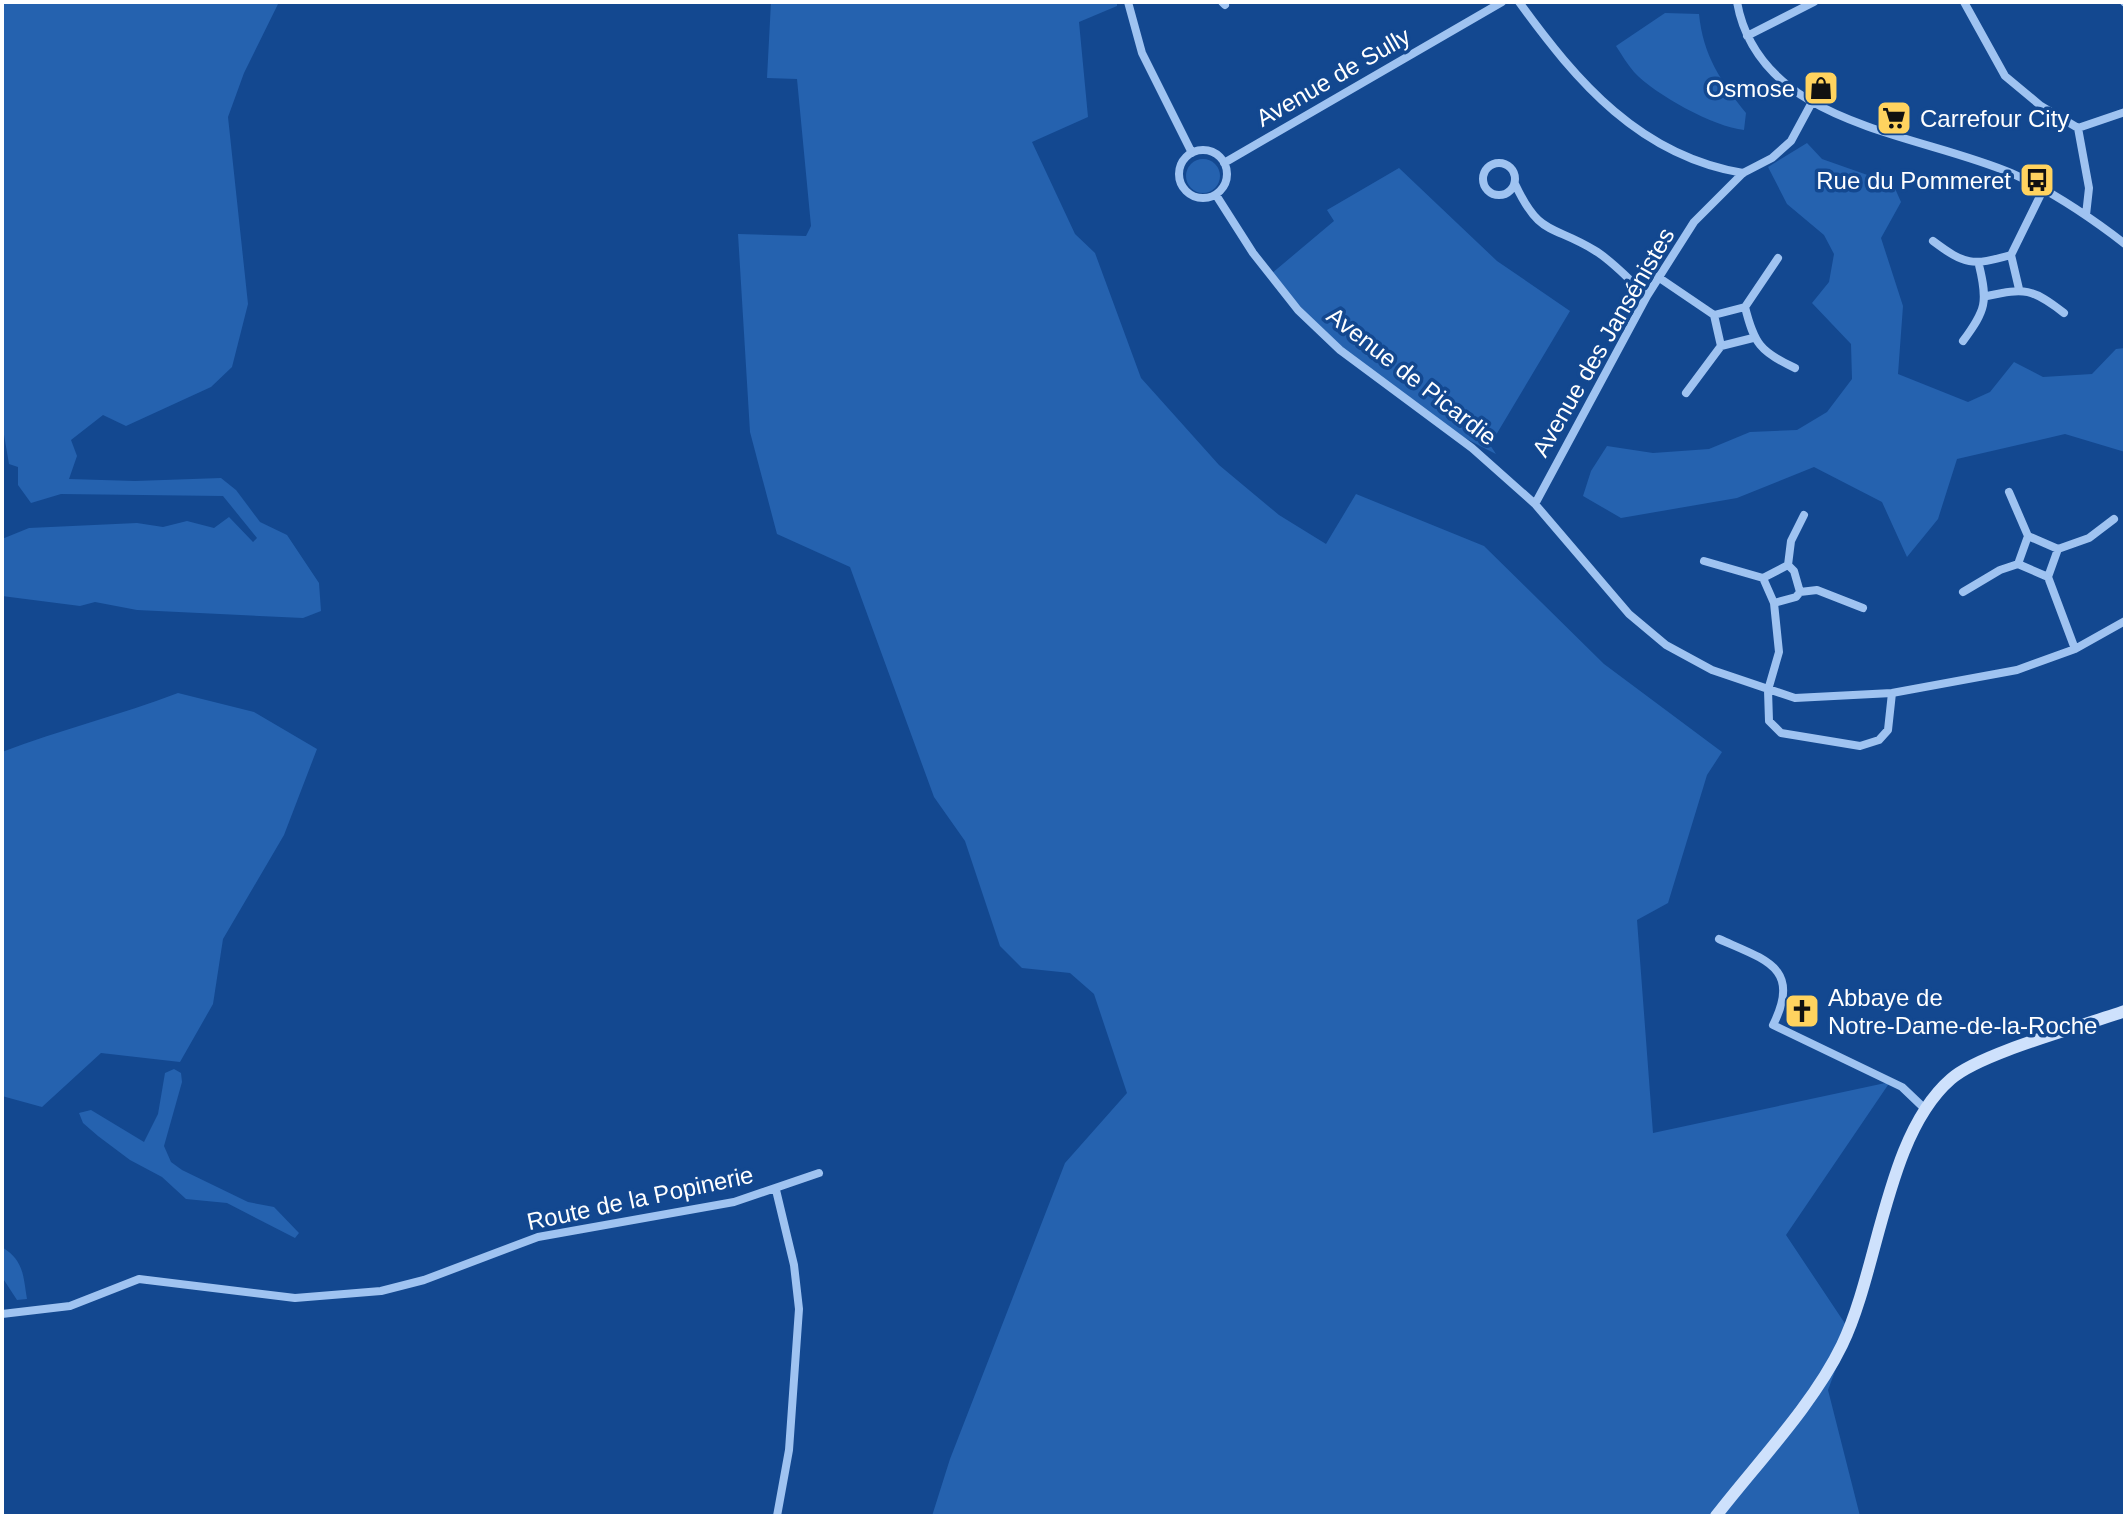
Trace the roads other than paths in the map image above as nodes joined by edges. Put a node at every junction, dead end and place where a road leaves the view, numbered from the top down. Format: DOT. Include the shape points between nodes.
graph roads {
  1 [pos="1128,2"];
  2 [pos="1502,2"];
  3 [pos="1519,2"];
  4 [pos="1737,2"];
  5 [pos="1814,2"];
  6 [pos="1964,2"];
  7 [pos="1747,36"];
  8 [pos="1811,104"];
  9 [pos="2125,112"];
  10 [pos="2078,128"];
  11 [pos="1192,153"];
  12 [pos="1224,163"];
  13 [pos="1743,173"];
  14 [pos="1515,184"];
  15 [pos="2043,190"];
  16 [pos="1216,195"];
  17 [pos="2086,215"];
  18 [pos="1933,241"];
  19 [pos="2125,244"];
  20 [pos="2011,255"];
  21 [pos="1778,258"];
  22 [pos="1979,265"];
  23 [pos="1658,277"];
  24 [pos="2019,289"];
  25 [pos="1647,296"];
  26 [pos="1987,296"];
  27 [pos="1745,307"];
  28 [pos="2064,313"];
  29 [pos="1714,315"];
  30 [pos="1753,338"];
  31 [pos="1963,341"];
  32 [pos="1721,346"];
  33 [pos="1795,368"];
  34 [pos="1686,393"];
  35 [pos="2009,492"];
  36 [pos="1535,504"];
  37 [pos="1804,515"];
  38 [pos="2114,519"];
  39 [pos="2028,536"];
  40 [pos="2058,549"];
  41 [pos="1704,561"];
  42 [pos="2018,564"];
  43 [pos="1788,565"];
  44 [pos="2048,577"];
  45 [pos="1763,578"];
  46 [pos="1800,592"];
  47 [pos="1963,592"];
  48 [pos="1774,603"];
  49 [pos="1863,608"];
  50 [pos="2125,621"];
  51 [pos="2075,649"];
  52 [pos="1768,690"];
  53 [pos="1892,693"];
  54 [pos="1719,939"];
  55 [pos="2125,1011"];
  56 [pos="1924,1108"];
  57 [pos="819,1173"];
  58 [pos="776,1190"];
  59 [pos="2,1314"];
  60 [pos="777,1516"];
  61 [pos="1716,1516"];
  1 -- 11 [label="street" via="1142,53"];
  2 -- 12 [label="street, Avenue de Sully"];
  3 -- 13 [label="street" via="1568,67 1607,106 1689,160"];
  4 -- 7 [label="street"];
  5 -- 7 [label="street"];
  6 -- 10 [label="street" via="2005,76"];
  7 -- 8 [label="street" via="1768,69"];
  8 -- 13 [label="street, Avenue des Jansénistes" via="1791,141"];
  8 -- 15 [label="street" via="1958,153"];
  9 -- 10 [label="street"];
  10 -- 17 [label="street" via="2089,188"];
  11 -- 12 [label="street" via="1207,150"];
  11 -- 16 [label="street" via="1179,168 1183,189 1195,197"];
  12 -- 16 [label="street" via="1225,184"];
  13 -- 23 [label="street, Avenue des Jansénistes" via="1694,222"];
  14 -- 14 [label="street" via="1508,165 1492,165 1484,172 1483,182 1493,194 1508,193"];
  14 -- 25 [label="street" via="1526,208 1548,230 1595,250"];
  15 -- 17 [label="street"];
  15 -- 20 [label="street"];
  16 -- 36 [label="street, Avenue de Picardie" via="1298,310 1340,350 1472,448"];
  17 -- 19 [label="street"];
  18 -- 22 [label="street" via="1957,259"];
  20 -- 22 [label="street"];
  20 -- 24 [label="street"];
  21 -- 27 [label="street"];
  22 -- 26 [label="street"];
  23 -- 25 [label="street, Avenue des Jansénistes"];
  23 -- 29 [label="street"];
  24 -- 26 [label="street"];
  24 -- 28 [label="street" via="2039,293"];
  25 -- 36 [label="street, Avenue des Jansénistes"];
  26 -- 31 [label="street" via="1981,317"];
  27 -- 29 [label="street"];
  27 -- 30 [label="street"];
  29 -- 32 [label="street"];
  30 -- 32 [label="street"];
  30 -- 33 [label="street"];
  32 -- 34 [label="street"];
  35 -- 39 [label="street"];
  36 -- 52 [label="street, Avenue de Picardie" via="1629,614 1666,645 1712,670"];
  37 -- 43 [label="street" via="1791,541"];
  38 -- 40 [label="street" via="2089,538"];
  39 -- 40 [label="street"];
  39 -- 42 [label="street"];
  40 -- 44 [label="street"];
  41 -- 45 [label="street"];
  42 -- 44 [label="street"];
  42 -- 47 [label="street"];
  43 -- 45 [label="street"];
  43 -- 46 [label="street"];
  44 -- 51 [label="street"];
  45 -- 48 [label="street"];
  46 -- 48 [label="street"];
  46 -- 49 [label="street" via="1817,590"];
  48 -- 52 [label="street" via="1779,652"];
  50 -- 51 [label="street, Avenue de Picardie"];
  51 -- 53 [label="street, Avenue de Picardie" via="2017,670"];
  52 -- 53 [label="street, Avenue de Picardie" via="1808,699"];
  52 -- 53 [label="street" via="1769,721 1781,733 1860,746 1879,740 1888,730"];
  54 -- 56 [label="street" via="1764,959 1783,979 1785,1002 1773,1025 1902,1087"];
  55 -- 56 [label="street" via="1966,1068"];
  56 -- 61 [label="street" via="1842,1346"];
  57 -- 58 [label="street, Route de la Popinerie"];
  58 -- 59 [label="street, Route de la Popinerie" via="538,1237 424,1280 370,1293 295,1298 139,1279 70,1306"];
  58 -- 60 [label="street" via="799,1309 789,1450"];
}
